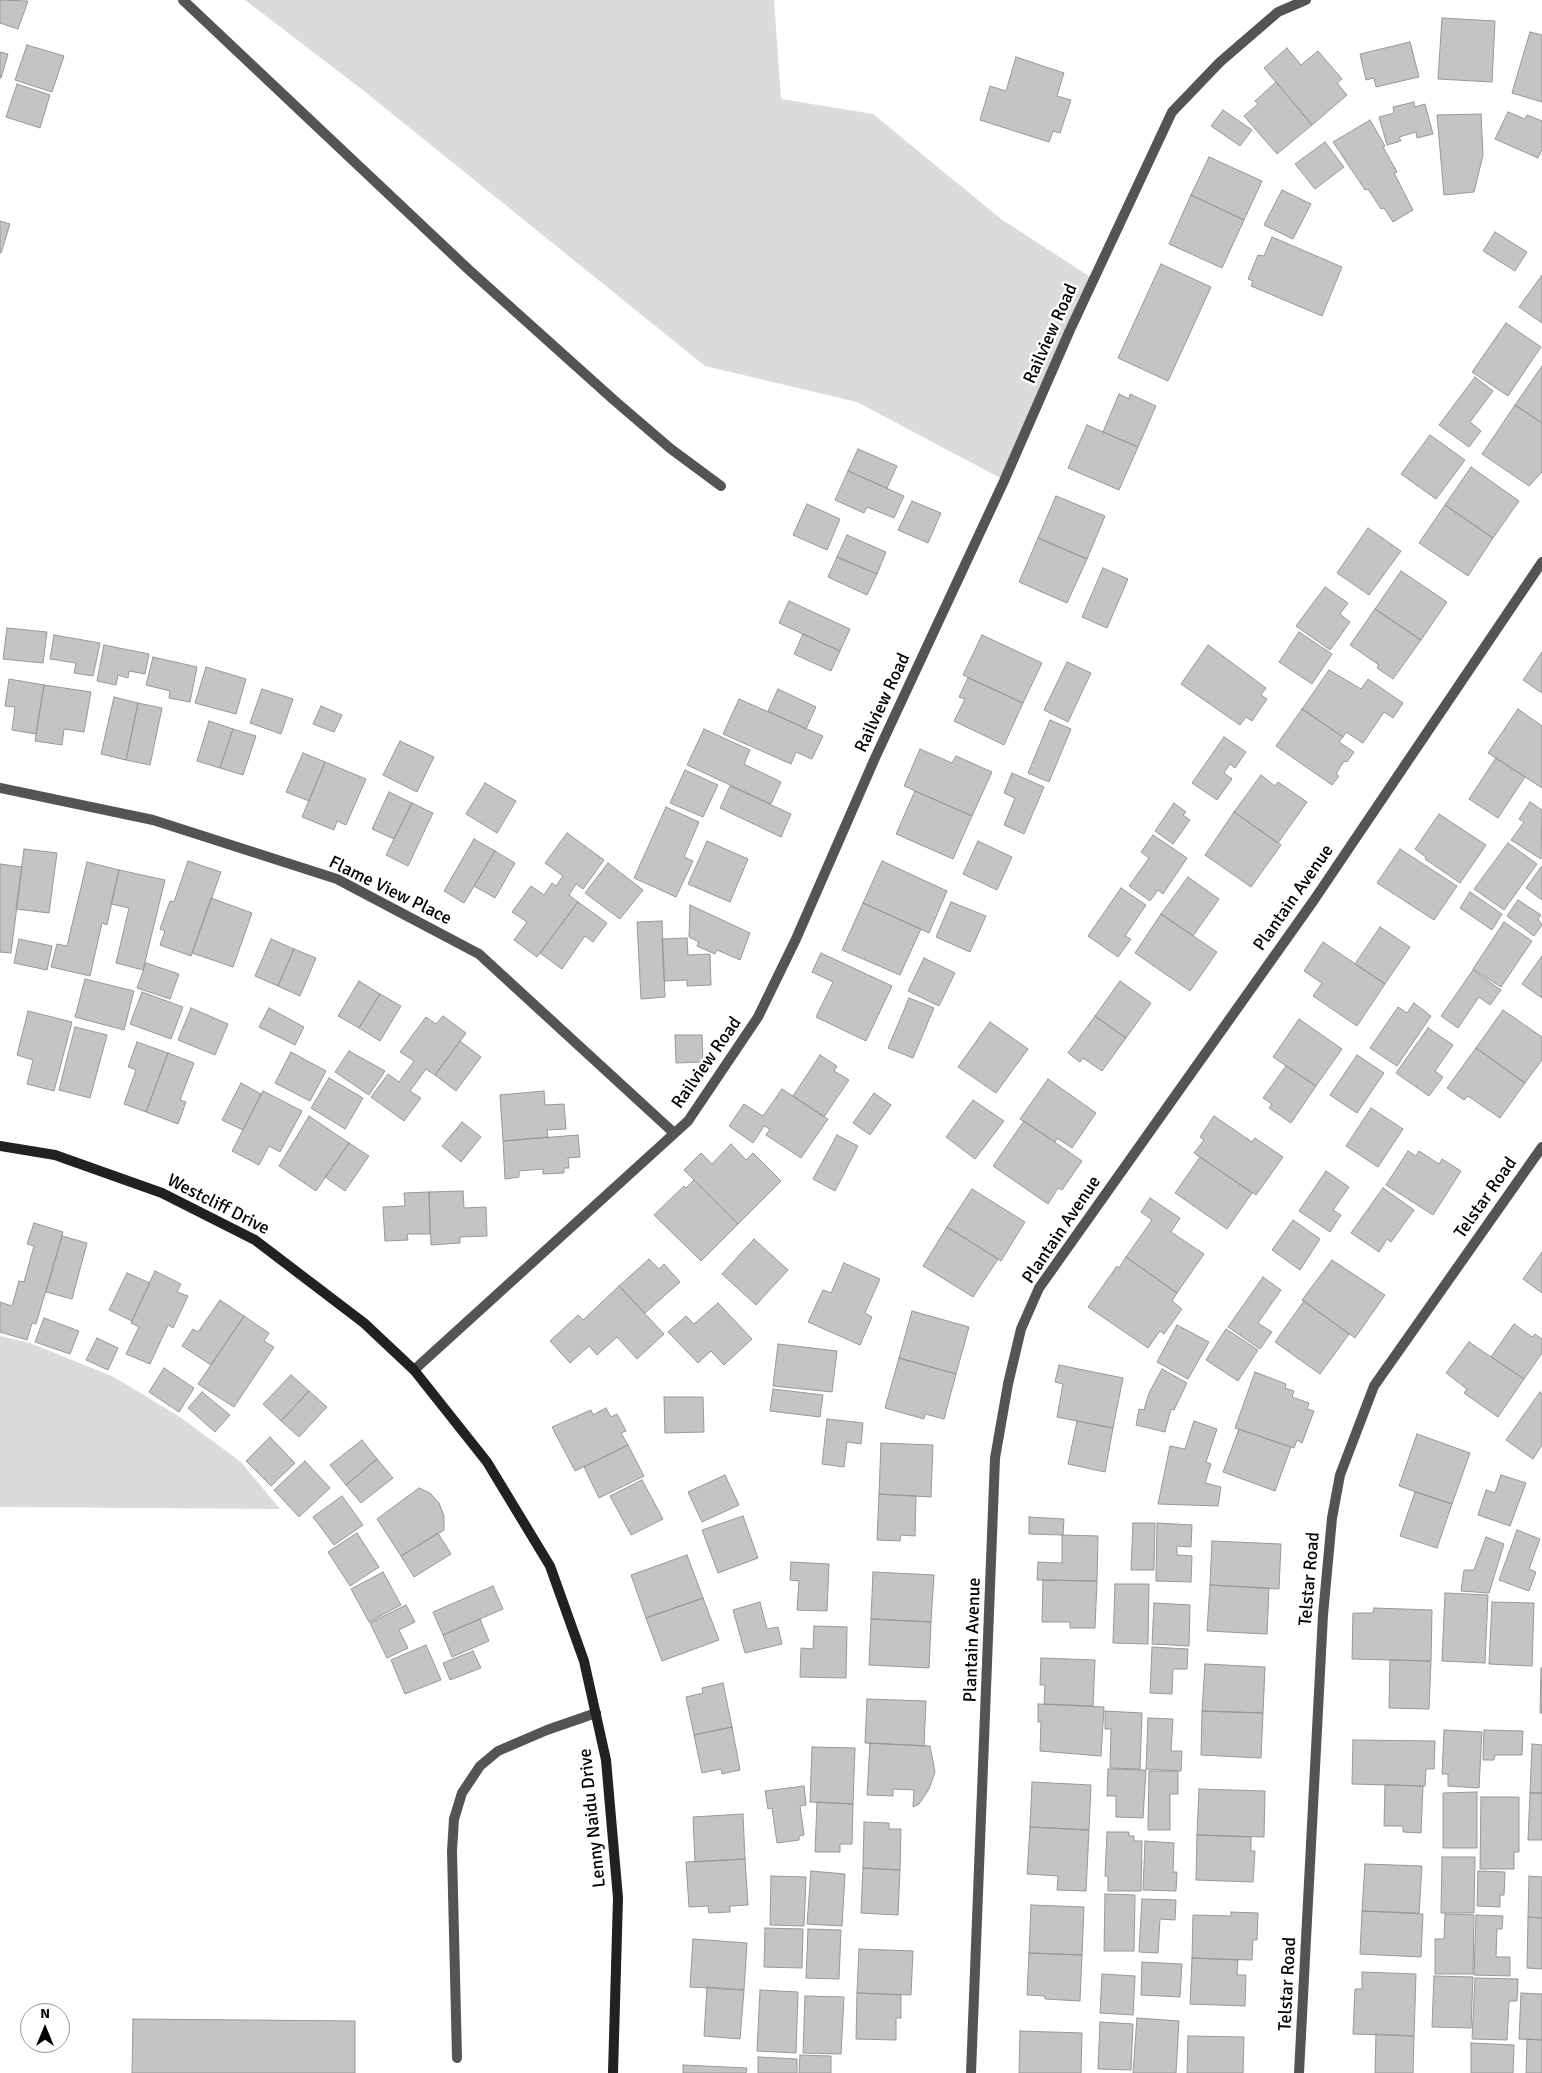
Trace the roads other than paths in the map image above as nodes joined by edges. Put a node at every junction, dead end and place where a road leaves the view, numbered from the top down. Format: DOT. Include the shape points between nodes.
graph roads {
  1 [pos="183,0"];
  2 [pos="1306,0"];
  3 [pos="721,486"];
  4 [pos="1542,562"];
  5 [pos="0,788"];
  6 [pos="674,1133"];
  7 [pos="0,1146"];
  8 [pos="1542,1147"];
  9 [pos="414,1370"];
  10 [pos="596,1713"];
  11 [pos="457,2058"];
  12 [pos="612,2073"];
  13 [pos="971,2073"];
  14 [pos="1299,2073"];
  1 -- 3 [label="street" via="468,269 622,407"];
  2 -- 6 [label="street, Railview Road" via="1278,12 1220,62 1172,112 758,1018 688,1121"];
  4 -- 13 [label="street, Plantain Avenue" via="1314,900 1039,1288 1021,1329 995,1458"];
  5 -- 6 [label="street, Flame View Place" via="153,820 337,879 479,954"];
  6 -- 9 [label="street, Railview Road"];
  7 -- 9 [label="street, Westcliff Drive" via="54,1155 162,1193 256,1240 364,1323"];
  8 -- 14 [label="street, Telstar Road" via="1374,1386 1340,1475 1332,1518 1323,1615"];
  9 -- 10 [label="street, Lenny Naidu Drive" via="487,1462 550,1566 584,1661"];
  10 -- 11 [label="street" via="498,1751 480,1766 462,1793 454,1820 452,1851"];
  10 -- 12 [label="street, Lenny Naidu Drive" via="606,1760 618,1898"];
}
